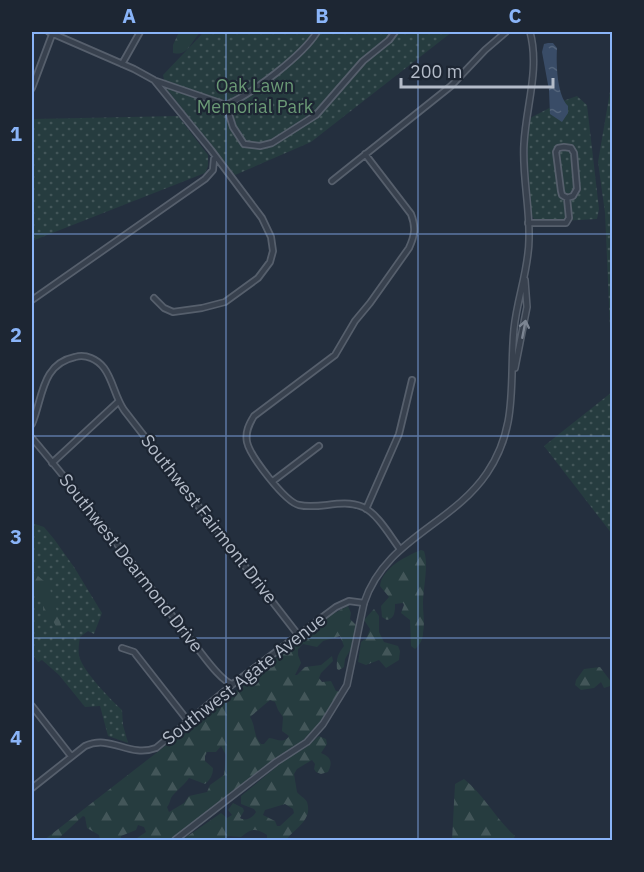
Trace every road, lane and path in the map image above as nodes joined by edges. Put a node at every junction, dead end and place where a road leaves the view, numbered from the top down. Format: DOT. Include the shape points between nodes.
graph roads {
  1 [pos="51,32"];
  2 [pos="140,32"];
  3 [pos="317,32"];
  4 [pos="395,32"];
  5 [pos="506,32"];
  6 [pos="530,32"];
  7 [pos="122,64"];
  8 [pos="154,80"];
  9 [pos="32,87"];
  10 [pos="226,105"];
  11 [pos="365,154"];
  12 [pos="214,156"];
  13 [pos="333,181"];
  14 [pos="567,198"];
  15 [pos="528,223"];
  16 [pos="524,279"];
  17 [pos="154,298"];
  18 [pos="32,300"];
  19 [pos="513,378"];
  20 [pos="412,380"];
  21 [pos="118,402"];
  22 [pos="32,424"];
  23 [pos="32,438"];
  24 [pos="319,446"];
  25 [pos="52,463"];
  26 [pos="273,481"];
  27 [pos="366,509"];
  28 [pos="400,549"];
  29 [pos="364,603"];
  30 [pos="299,636"];
  31 [pos="122,648"];
  32 [pos="233,684"];
  33 [pos="32,706"];
  34 [pos="188,721"];
  35 [pos="71,756"];
  36 [pos="32,788"];
  37 [pos="175,840"];
  1 -- 7 [label="street"];
  1 -- 9 [label="street"];
  2 -- 7 [label="street"];
  3 -- 10 [label="street" via="276,72 241,99"];
  4 -- 10 [label="street" via="363,61 316,115 273,143 244,144"];
  5 -- 11 [label="street" via="451,86"];
  6 -- 15 [label="street" via="535,62 524,152"];
  7 -- 8 [label="street"];
  8 -- 10 [label="street"];
  8 -- 12 [label="street"];
  11 -- 13 [label="street"];
  11 -- 26 [label="street" via="411,214 415,222 413,238 335,355 254,416 248,425 250,450"];
  12 -- 17 [label="street" via="263,220 273,246 270,262 245,289 215,306 173,312"];
  12 -- 18 [label="street" via="215,166 205,179"];
  14 -- 14 [label="street" via="577,189 574,153 564,147 556,152 561,191"];
  14 -- 15 [label="street" via="566,223"];
  15 -- 16 [label="street"];
  16 -- 19 [label="street" via="514,328"];
  19 -- 16 [label="street, one-way" via="526,315"];
  19 -- 28 [label="street" via="507,432 488,472 460,503"];
  20 -- 27 [label="street" via="399,434"];
  21 -- 22 [label="street, Southwest Fairmont Drive" via="100,364 82,356 68,358 48,374"];
  21 -- 25 [label="street"];
  21 -- 30 [label="street, Southwest Fairmont Drive"];
  23 -- 25 [label="street, Southwest Dearmond Drive"];
  24 -- 26 [label="street"];
  25 -- 32 [label="street, Southwest Dearmond Drive" via="206,659 227,683"];
  26 -- 27 [label="street" via="288,500 300,506 345,503"];
  27 -- 28 [label="street"];
  28 -- 29 [label="street" via="377,575"];
  29 -- 30 [label="street, Southwest Agate Avenue" via="340,604"];
  29 -- 37 [label="street" via="347,685 323,724 307,742"];
  30 -- 32 [label="street, Southwest Agate Avenue"];
  31 -- 34 [label="street" via="134,652"];
  32 -- 34 [label="street, Southwest Agate Avenue"];
  33 -- 35 [label="street"];
  34 -- 35 [label="street, Southwest Agate Avenue" via="147,751 103,741 93,742"];
  35 -- 36 [label="street, Southwest Agate Avenue"];
}
